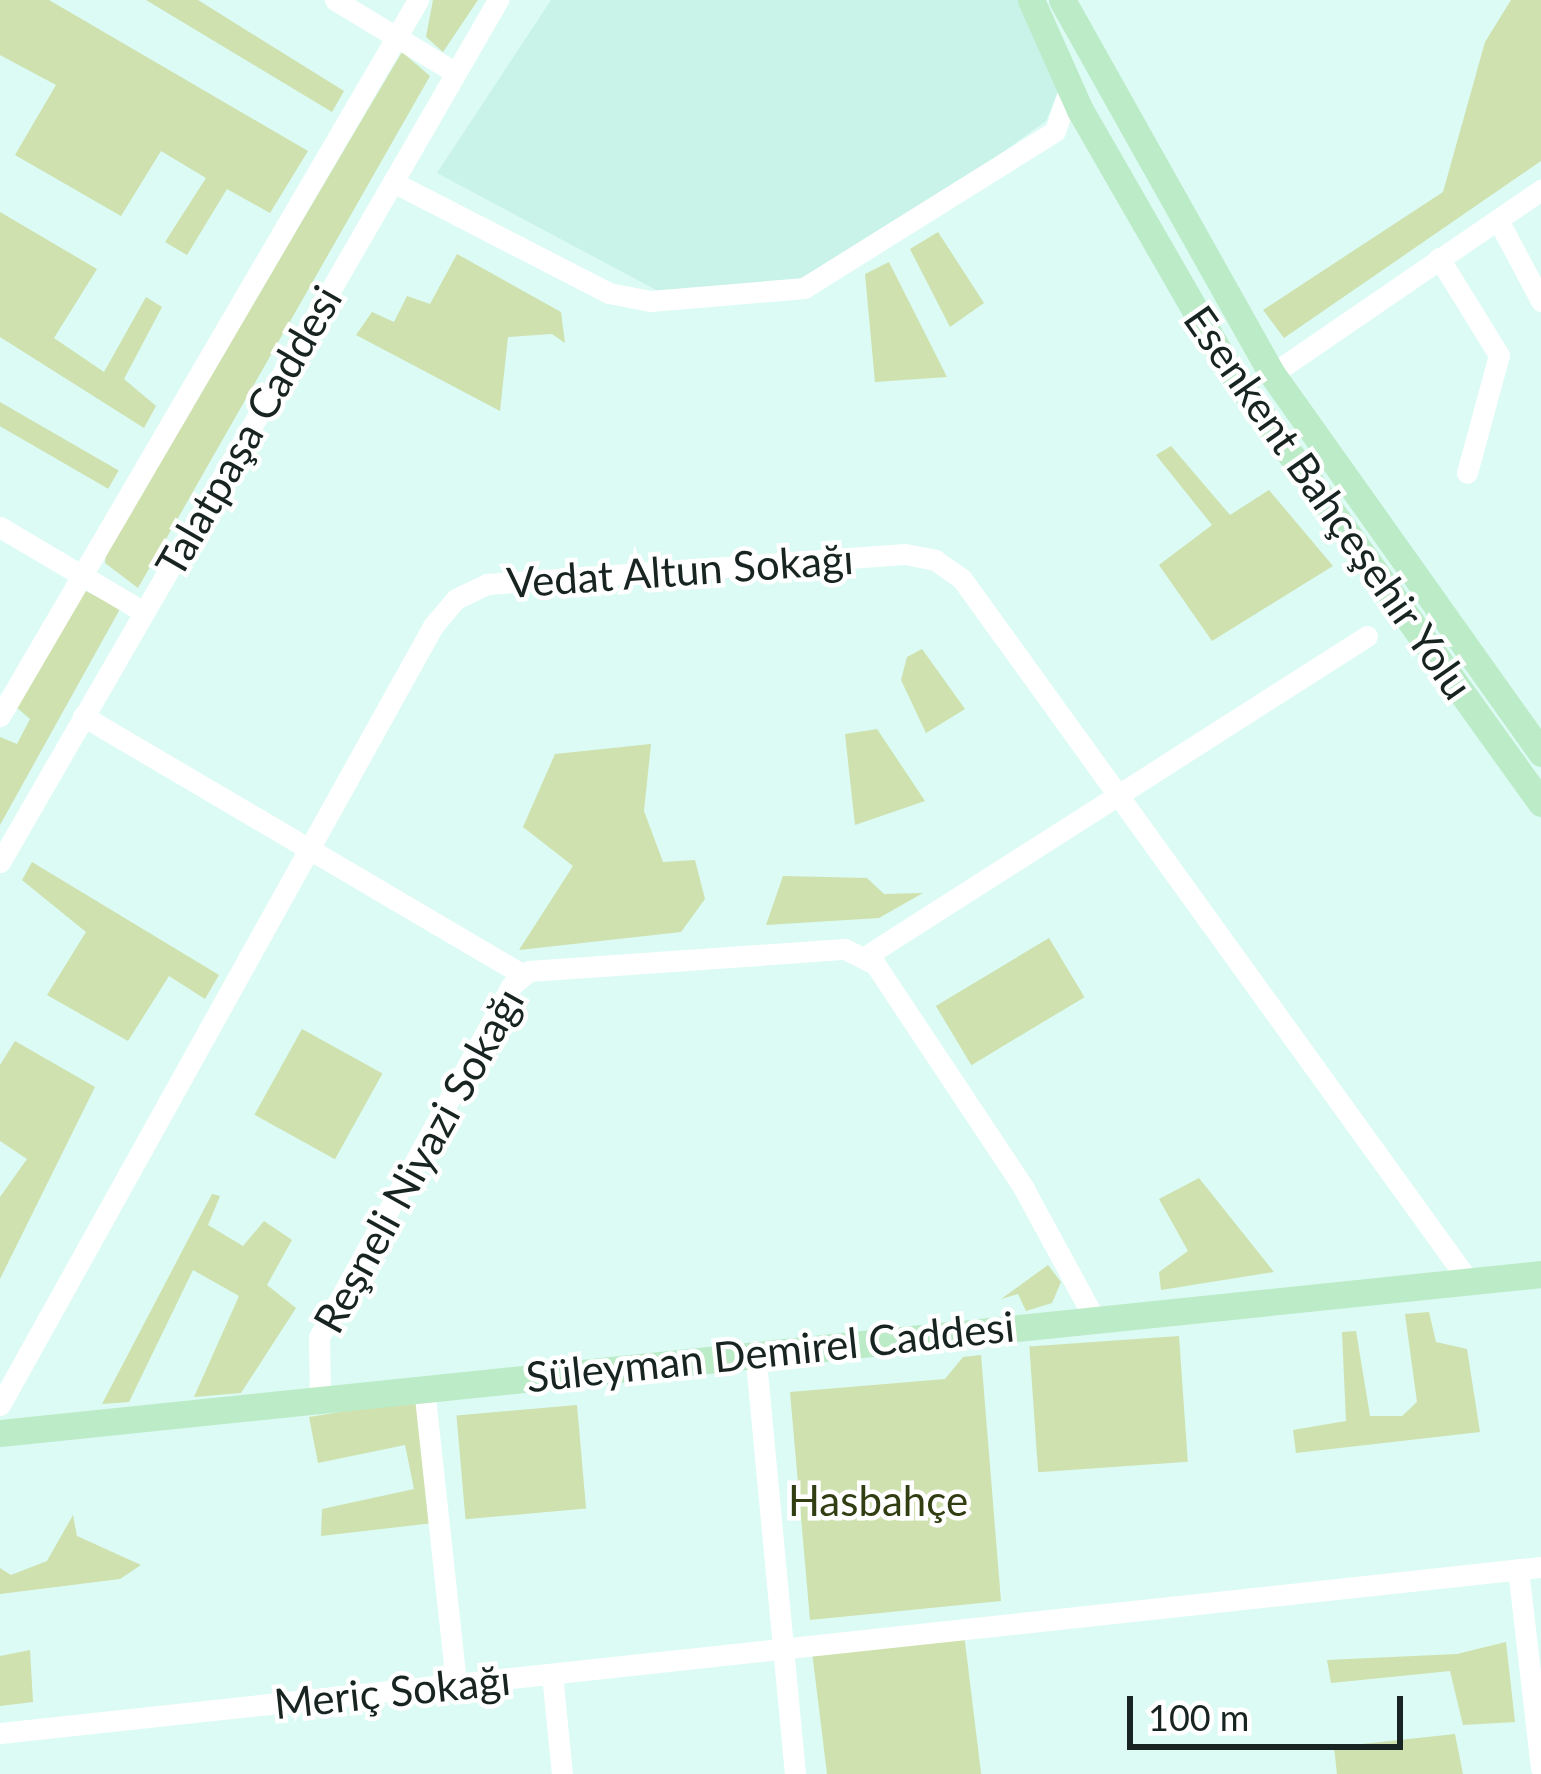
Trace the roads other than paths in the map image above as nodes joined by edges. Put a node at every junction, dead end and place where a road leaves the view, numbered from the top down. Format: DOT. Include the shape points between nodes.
graph roads {
  1 [pos="335,0"];
  2 [pos="418,0"];
  3 [pos="498,0"];
  4 [pos="1031,0"];
  5 [pos="1062,0"];
  6 [pos="396,38"];
  7 [pos="455,74"];
  8 [pos="1070,87"];
  9 [pos="1055,131"];
  10 [pos="1100,145"];
  11 [pos="393,182"];
  12 [pos="1541,190"];
  13 [pos="1498,220"];
  14 [pos="1439,258"];
  15 [pos="1541,301"];
  16 [pos="1272,374"];
  17 [pos="1244,394"];
  18 [pos="1467,473"];
  19 [pos="0,527"];
  20 [pos="82,575"];
  21 [pos="144,612"];
  22 [pos="1367,636"];
  23 [pos="0,716"];
  24 [pos="83,716"];
  25 [pos="1541,753"];
  26 [pos="1115,791"];
  27 [pos="1541,803"];
  28 [pos="308,849"];
  29 [pos="0,862"];
  30 [pos="863,958"];
  31 [pos="520,973"];
  32 [pos="1541,1274"];
  33 [pos="1468,1280"];
  34 [pos="1093,1316"];
  35 [pos="754,1352"];
  36 [pos="424,1388"];
  37 [pos="320,1400"];
  38 [pos="0,1405"];
  39 [pos="0,1433"];
  40 [pos="1530,1568"];
  41 [pos="783,1648"];
  42 [pos="552,1673"];
  43 [pos="456,1684"];
  44 [pos="0,1733"];
  45 [pos="1541,1768"];
  46 [pos="562,1774"];
  47 [pos="795,1774"];
  1 -- 6 [label="street"];
  2 -- 6 [label="street"];
  3 -- 7 [label="street, Talatpaşa Caddesi"];
  4 -- 8 [label="main road, Esenkent Bahçeşehir Yolu"];
  5 -- 16 [label="main road, Esenkent Bahçeşehir Yolu"];
  6 -- 7 [label="street"];
  6 -- 20 [label="street"];
  7 -- 11 [label="street, Talatpaşa Caddesi"];
  8 -- 9 [label="street"];
  8 -- 10 [label="main road, Esenkent Bahçeşehir Yolu"];
  9 -- 10 [label="street"];
  9 -- 11 [label="street" via="804,288 650,301 609,292"];
  10 -- 17 [label="main road, Esenkent Bahçeşehir Yolu"];
  11 -- 21 [label="street, Talatpaşa Caddesi"];
  12 -- 13 [label="street"];
  13 -- 14 [label="street"];
  13 -- 15 [label="street"];
  14 -- 16 [label="street"];
  14 -- 18 [label="street" via="1499,355"];
  16 -- 17 [label="main road"];
  16 -- 25 [label="main road, Esenkent Bahçeşehir Yolu"];
  17 -- 27 [label="main road, Esenkent Bahçeşehir Yolu"];
  19 -- 20 [label="street"];
  20 -- 21 [label="street"];
  20 -- 23 [label="street"];
  21 -- 24 [label="street, Talatpaşa Caddesi"];
  22 -- 26 [label="street"];
  24 -- 28 [label="street"];
  24 -- 29 [label="street, Talatpaşa Caddesi"];
  26 -- 28 [label="street, Vedat Altun Sokağı" via="962,579 905,554 488,584 455,599"];
  26 -- 30 [label="street"];
  26 -- 33 [label="street, Vedat Altun Sokağı"];
  28 -- 31 [label="street"];
  28 -- 38 [label="street, Vedat Altun Sokağı"];
  30 -- 31 [label="street, Reşneli Niyazi Sokağı" via="845,949"];
  30 -- 34 [label="street" via="1023,1187"];
  31 -- 37 [label="street, Reşneli Niyazi Sokağı" via="319,1337"];
  32 -- 33 [label="main road, Süleyman Demirel Caddesi"];
  33 -- 34 [label="main road, Süleyman Demirel Caddesi"];
  34 -- 35 [label="main road, Süleyman Demirel Caddesi"];
  35 -- 36 [label="main road, Süleyman Demirel Caddesi"];
  35 -- 41 [label="street"];
  36 -- 37 [label="main road, Süleyman Demirel Caddesi"];
  36 -- 43 [label="street"];
  37 -- 39 [label="main road, Süleyman Demirel Caddesi"];
  40 -- 41 [label="street, Meriç Sokağı"];
  40 -- 45 [label="street"];
  41 -- 42 [label="street, Meriç Sokağı"];
  41 -- 47 [label="street"];
  42 -- 43 [label="street, Meriç Sokağı"];
  42 -- 46 [label="street"];
  43 -- 44 [label="street, Meriç Sokağı"];
}
